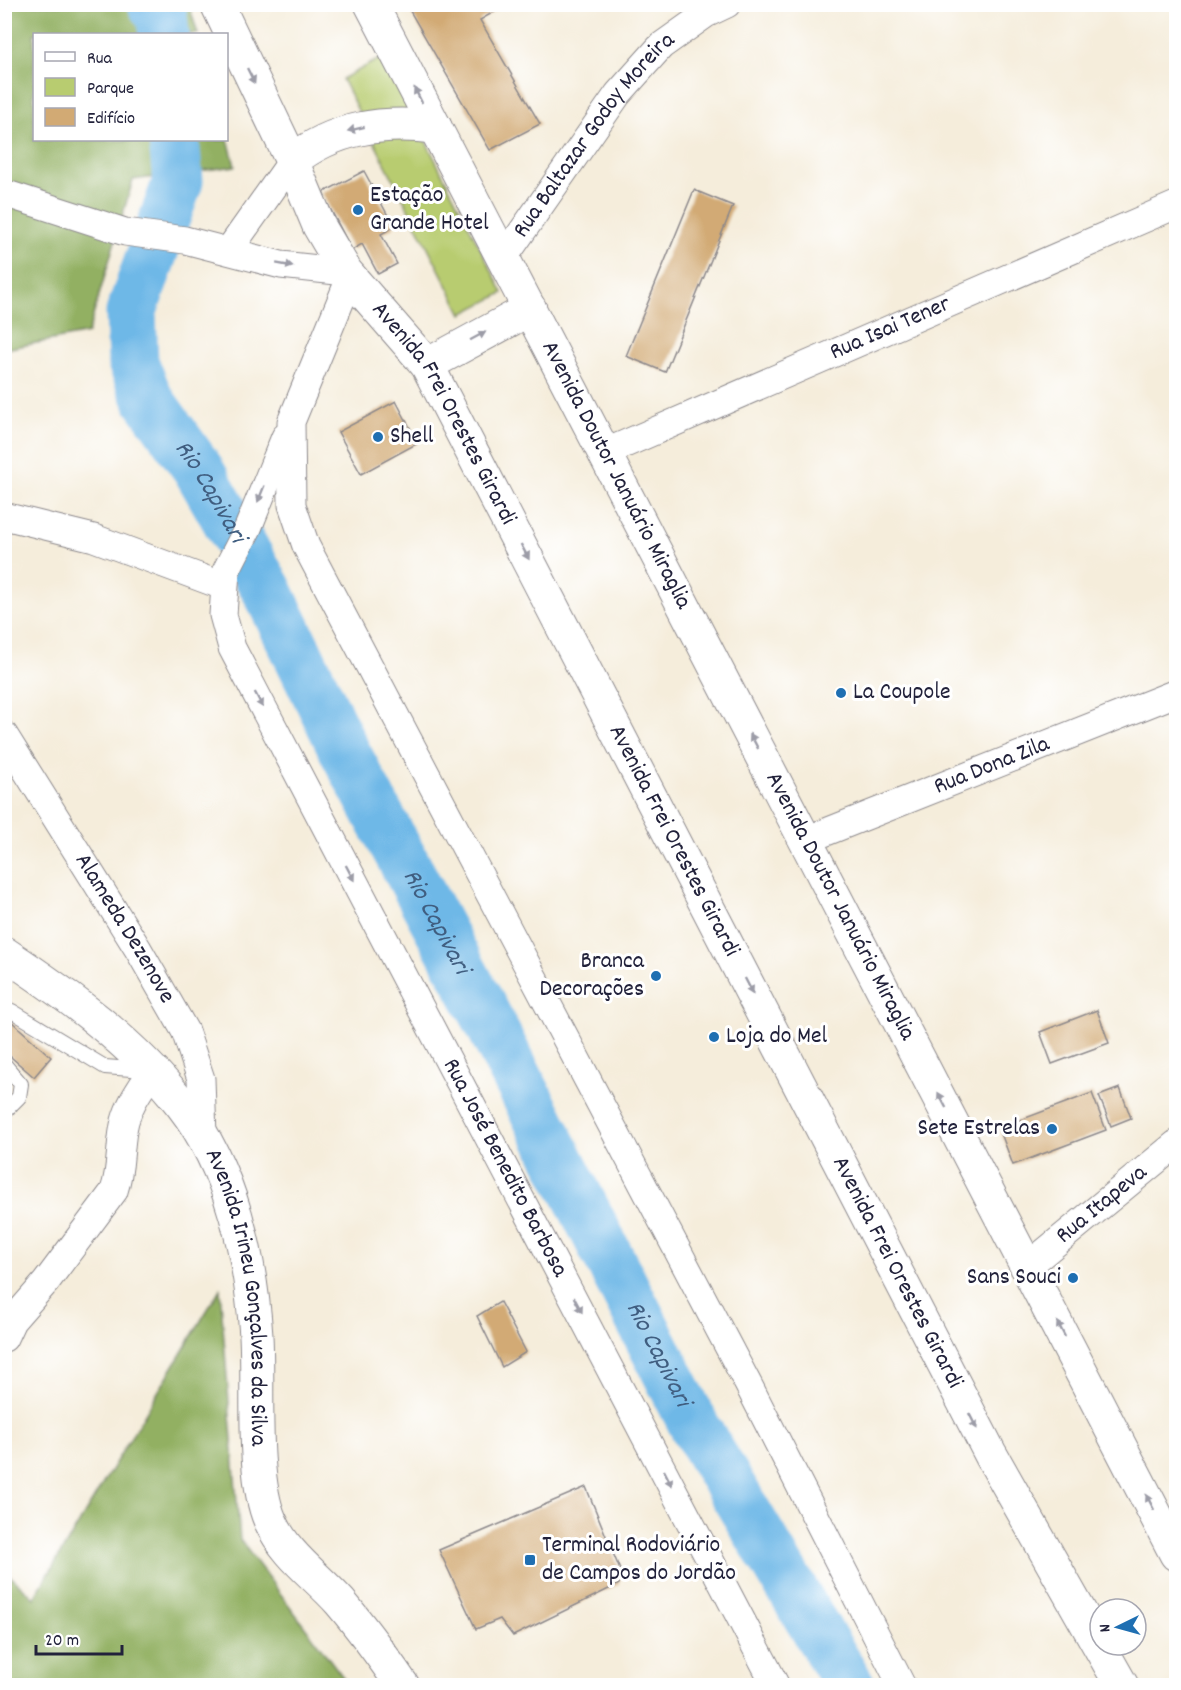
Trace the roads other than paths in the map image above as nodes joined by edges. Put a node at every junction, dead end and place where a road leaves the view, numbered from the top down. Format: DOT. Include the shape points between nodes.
graph roads {
  1 [pos="217,4"];
  2 [pos="371,4"];
  3 [pos="727,4"];
  4 [pos="435,127"];
  5 [pos="292,161"];
  6 [pos="4,193"];
  7 [pos="1176,205"];
  8 [pos="229,250"];
  9 [pos="503,259"];
  10 [pos="348,275"];
  11 [pos="530,309"];
  12 [pos="427,365"];
  13 [pos="291,422"];
  14 [pos="604,453"];
  15 [pos="4,516"];
  16 [pos="224,579"];
  17 [pos="1176,693"];
  18 [pos="4,735"];
  19 [pos="806,840"];
  20 [pos="4,952"];
  21 [pos="4,1013"];
  22 [pos="4,1064"];
  23 [pos="152,1071"];
  24 [pos="4,1112"];
  25 [pos="203,1136"];
  26 [pos="1176,1144"];
  27 [pos="1028,1266"];
  28 [pos="4,1338"];
  29 [pos="1176,1554"];
  30 [pos="403,1686"];
  31 [pos="776,1686"];
  32 [pos="902,1686"];
  33 [pos="1122,1686"];
  1 -- 5 [label="street, Avenida Frei Orestes Girardi, one-way"];
  4 -- 2 [label="street, Avenida Doutor Januário Miraglia, one-way"];
  3 -- 9 [label="street, Rua Baltazar Godoy Moreira" via="661,46 618,94"];
  4 -- 5 [label="street, one-way" via="381,124 353,129 310,147"];
  4 -- 9 [label="street, Avenida Doutor Januário Miraglia"];
  5 -- 8 [label="street"];
  5 -- 10 [label="street, Avenida Frei Orestes Girardi" via="320,226"];
  6 -- 8 [label="street" via="125,232"];
  7 -- 14 [label="street, Rua Isai Tener"];
  8 -- 10 [label="street, one-way" via="281,265"];
  9 -- 11 [label="street, Avenida Doutor Januário Miraglia"];
  10 -- 12 [label="street, Avenida Frei Orestes Girardi"];
  10 -- 13 [label="street"];
  12 -- 11 [label="street, one-way"];
  11 -- 14 [label="street, Avenida Doutor Januário Miraglia"];
  12 -- 33 [label="street, Avenida Frei Orestes Girardi, one-way" via="991,1455"];
  13 -- 16 [label="street, one-way"];
  13 -- 32 [label="street" via="292,505 306,546 748,1384"];
  19 -- 14 [label="street, Avenida Doutor Januário Miraglia, one-way"];
  15 -- 16 [label="street" via="94,538"];
  16 -- 31 [label="street, Rua José Benedito Barbosa, one-way" via="223,615 232,648"];
  17 -- 19 [label="street, Rua Dona Zila"];
  18 -- 25 [label="street, Alameda Dezenove" via="138,949 184,1031 201,1079"];
  27 -- 19 [label="street, Avenida Doutor Januário Miraglia, one-way"];
  20 -- 23 [label="street, Avenida Irineu Gonçalves da Silva" via="67,994"];
  21 -- 23 [label="lane" via="12,1011 105,1067"];
  22 -- 24 [label="lane" via="21,1084 19,1096"];
  23 -- 25 [label="street, Avenida Irineu Gonçalves da Silva"];
  23 -- 28 [label="street" via="131,1104 114,1191 12,1321"];
  25 -- 30 [label="street, Avenida Irineu Gonçalves da Silva" via="228,1193 247,1263 256,1334 260,1477 269,1519 285,1548 338,1601"];
  26 -- 27 [label="street, Rua Itapeva"];
  29 -- 27 [label="street, Avenida Doutor Januário Miraglia, one-way"];
}
